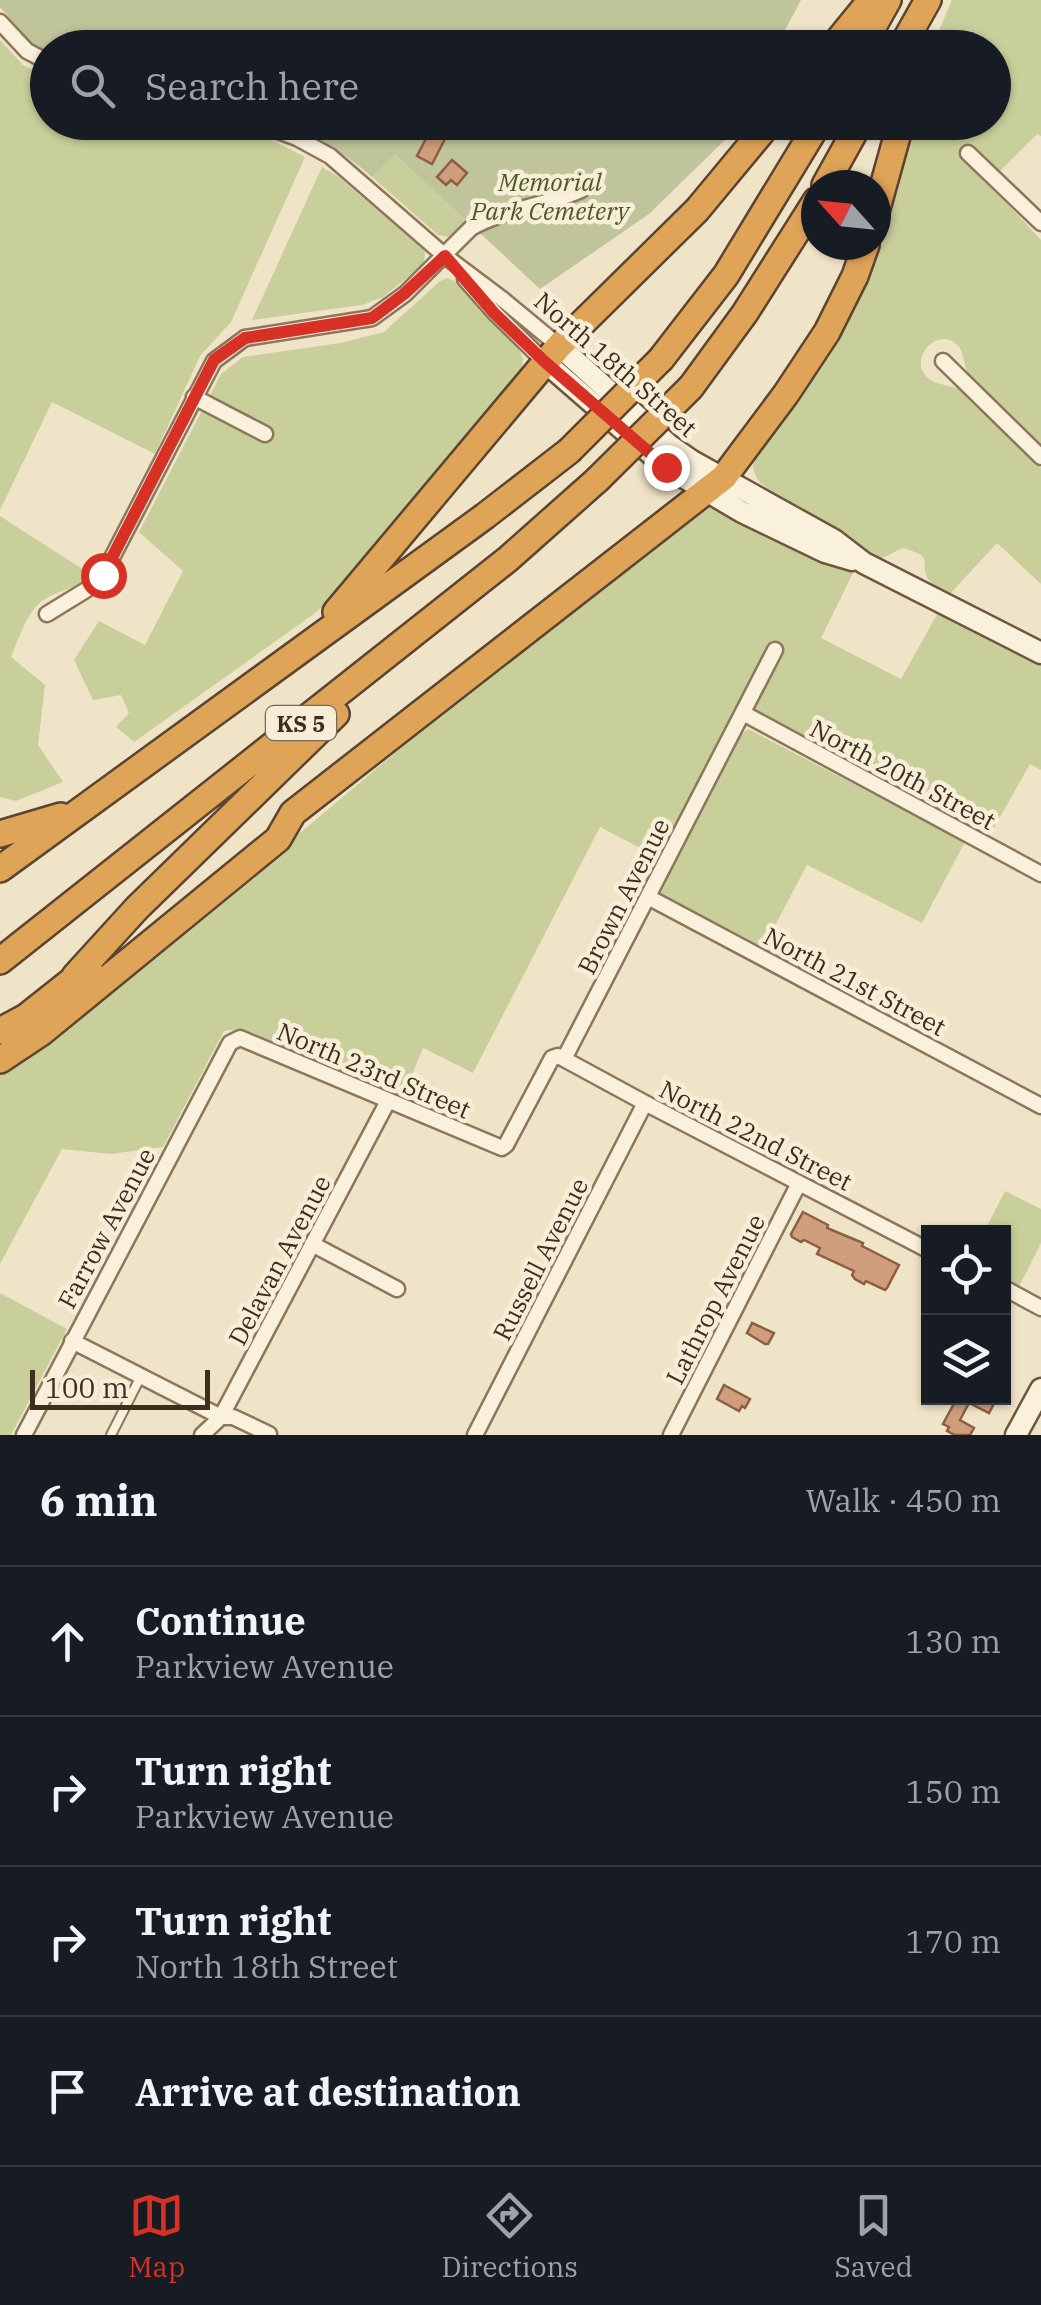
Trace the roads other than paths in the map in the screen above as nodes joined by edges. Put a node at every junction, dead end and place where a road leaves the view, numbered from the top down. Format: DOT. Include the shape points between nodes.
graph roads {
  1 [pos="872,0"];
  2 [pos="888,0"];
  3 [pos="928,0"];
  4 [pos="939,0"];
  5 [pos="0,22"];
  6 [pos="847,30"];
  7 [pos="871,30"];
  8 [pos="911,30"];
  9 [pos="930,30"];
  10 [pos="30,53"];
  11 [pos="300,140"];
  12 [pos="755,140"];
  13 [pos="808,140"];
  14 [pos="850,140"];
  15 [pos="896,140"];
  16 [pos="968,153"];
  17 [pos="833,170"];
  18 [pos="888,170"];
  19 [pos="580,190"];
  20 [pos="1041,223"];
  21 [pos="801,225"];
  22 [pos="445,256"];
  23 [pos="861,260"];
  24 [pos="552,354"];
  25 [pos="943,361"];
  26 [pos="194,397"];
  27 [pos="265,434"];
  28 [pos="1041,457"];
  29 [pos="715,485"];
  30 [pos="47,614"];
  31 [pos="432,619"];
  32 [pos="310,643"];
  33 [pos="775,650"];
  34 [pos="1041,653"];
  35 [pos="743,714"];
  36 [pos="80,810"];
  37 [pos="293,814"];
  38 [pos="0,834"];
  39 [pos="0,869"];
  40 [pos="1041,874"];
  41 [pos="648,896"];
  42 [pos="0,961"];
  43 [pos="75,976"];
  44 [pos="0,1031"];
  45 [pos="230,1043"];
  46 [pos="564,1059"];
  47 [pos="0,1060"];
  48 [pos="388,1101"];
  49 [pos="645,1103"];
  50 [pos="1041,1106"];
  51 [pos="502,1148"];
  52 [pos="799,1183"];
  53 [pos="312,1244"];
  54 [pos="921,1246"];
  55 [pos="398,1289"];
  56 [pos="1011,1292"];
  57 [pos="1041,1308"];
  58 [pos="72,1341"];
  59 [pos="141,1376"];
  60 [pos="1041,1389"];
  61 [pos="222,1416"];
  62 [pos="269,1434"];
  63 [pos="24,1435"];
  64 [pos="111,1435"];
  65 [pos="202,1435"];
  66 [pos="475,1435"];
  67 [pos="671,1435"];
  68 [pos="1016,1435"];
  1 -- 6 [label="highway"];
  2 -- 7 [label="highway"];
  3 -- 8 [label="highway"];
  4 -- 9 [label="highway"];
  5 -- 10 [label="street"];
  11 -- 22 [label="street, North 18th Street" via="330,156"];
  12 -- 24 [label="highway" via="697,210"];
  13 -- 32 [label="highway, KS 5, bridge" via="726,275 661,359 569,451"];
  14 -- 17 [label="highway"];
  15 -- 18 [label="highway"];
  16 -- 20 [label="street"];
  19 -- 22 [label="street" via="484,220"];
  21 -- 31 [label="highway, KS 5, bridge" via="690,387 508,560"];
  22 -- 24 [label="street, North 18th Street" via="501,298"];
  22 -- 26 [label="street" via="372,318 245,338 214,360"];
  23 -- 29 [label="highway" via="786,394"];
  24 -- 29 [label="main road, North 18th Street" via="666,467"];
  24 -- 32 [label="highway"];
  25 -- 28 [label="street"];
  26 -- 27 [label="street"];
  26 -- 30 [label="street" via="103,575"];
  29 -- 34 [label="main road, North 18th Street" via="825,552 864,563"];
  29 -- 37 [label="highway"];
  31 -- 42 [label="highway, KS 5"];
  31 -- 43 [label="highway"];
  32 -- 36 [label="highway, KS 5"];
  33 -- 35 [label="street, Brown Avenue"];
  35 -- 40 [label="street, North 20th Street"];
  35 -- 41 [label="street, Brown Avenue"];
  36 -- 38 [label="highway"];
  36 -- 39 [label="highway, KS 5"];
  37 -- 43 [label="highway"];
  37 -- 47 [label="highway" via="278,839"];
  41 -- 46 [label="street, Brown Avenue"];
  41 -- 50 [label="street, North 21st Street"];
  43 -- 44 [label="highway"];
  45 -- 48 [label="street, North 23rd Street" via="240,1038"];
  45 -- 58 [label="street, Farrow Avenue"];
  46 -- 49 [label="street, North 22nd Street"];
  46 -- 51 [label="street, Brown Avenue" via="552,1058"];
  48 -- 51 [label="street, North 23rd Street"];
  48 -- 53 [label="street, Delavan Avenue"];
  49 -- 52 [label="street, North 22nd Street"];
  49 -- 66 [label="street, Russell Avenue"];
  52 -- 54 [label="street, North 22nd Street"];
  52 -- 67 [label="street, Lathrop Avenue"];
  53 -- 55 [label="street"];
  53 -- 61 [label="street, Delavan Avenue"];
  56 -- 57 [label="street"];
  58 -- 59 [label="street"];
  58 -- 63 [label="street, Farrow Avenue"];
  59 -- 61 [label="street"];
  59 -- 64 [label="lane"];
  60 -- 68 [label="main road"];
  61 -- 62 [label="street"];
  61 -- 65 [label="street, Delavan Avenue"];
}
